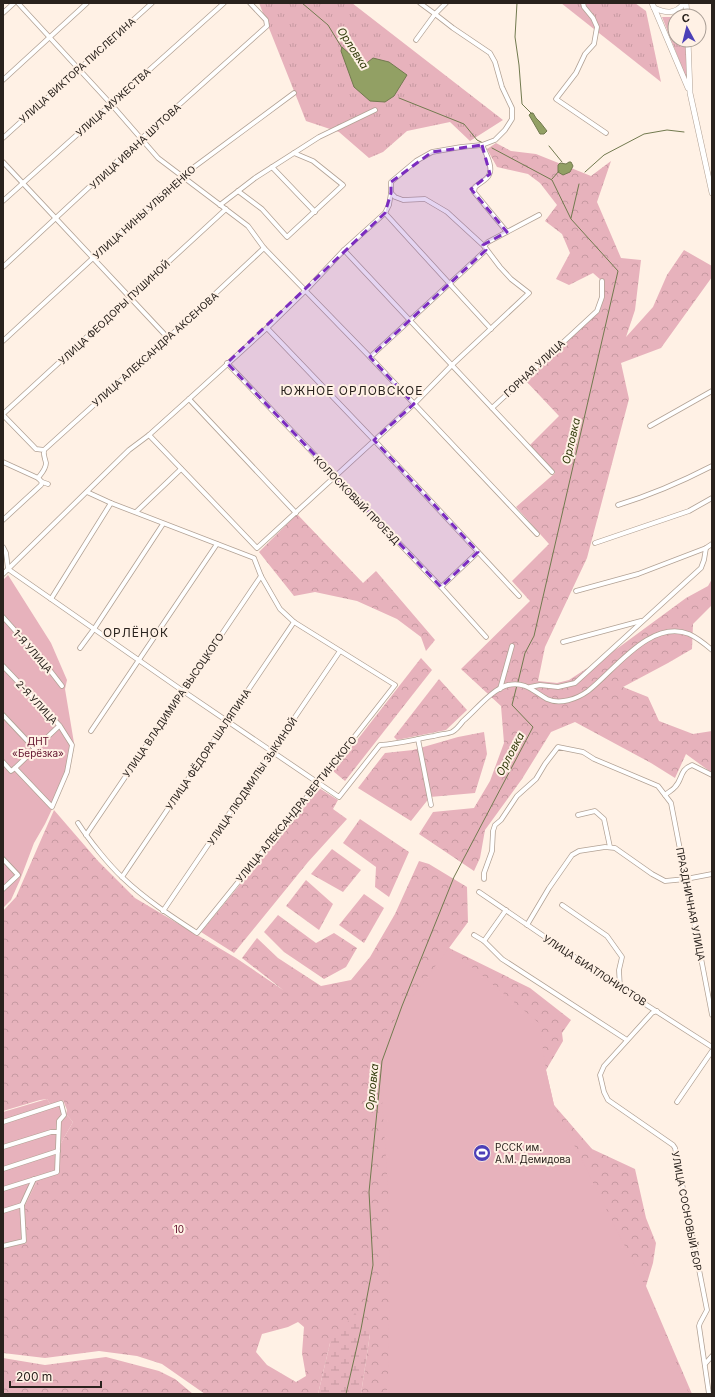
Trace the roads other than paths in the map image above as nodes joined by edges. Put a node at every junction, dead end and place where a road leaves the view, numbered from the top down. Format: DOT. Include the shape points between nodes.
graph roads {
  1 [pos="14,3"];
  2 [pos="18,3"];
  3 [pos="88,3"];
  4 [pos="152,3"];
  5 [pos="224,3"];
  6 [pos="250,3"];
  7 [pos="420,3"];
  8 [pos="446,3"];
  9 [pos="583,3"];
  10 [pos="685,3"];
  11 [pos="653,6"];
  12 [pos="3,13"];
  13 [pos="435,14"];
  14 [pos="49,38"];
  15 [pos="416,40"];
  16 [pos="688,48"];
  17 [pos="78,69"];
  18 [pos="3,80"];
  19 [pos="294,93"];
  20 [pos="690,93"];
  21 [pos="111,104"];
  22 [pos="375,110"];
  23 [pos="606,133"];
  24 [pos="3,138"];
  25 [pos="142,138"];
  26 [pos="482,145"];
  27 [pos="294,153"];
  28 [pos="3,162"];
  29 [pos="272,166"];
  30 [pos="182,176"];
  31 [pos="24,182"];
  32 [pos="711,182"];
  33 [pos="238,191"];
  34 [pos="391,193"];
  35 [pos="712,193"];
  36 [pos="3,201"];
  37 [pos="220,205"];
  38 [pos="226,209"];
  39 [pos="315,212"];
  40 [pos="384,213"];
  41 [pos="538,215"];
  42 [pos="56,217"];
  43 [pos="507,232"];
  44 [pos="264,248"];
  45 [pos="485,248"];
  46 [pos="344,250"];
  47 [pos="93,257"];
  48 [pos="3,267"];
  49 [pos="602,281"];
  50 [pos="449,284"];
  51 [pos="306,290"];
  52 [pos="130,297"];
  53 [pos="410,320"];
  54 [pos="267,328"];
  55 [pos="491,328"];
  56 [pos="168,338"];
  57 [pos="3,341"];
  58 [pos="370,357"];
  59 [pos="227,364"];
  60 [pos="452,365"];
  61 [pos="712,391"];
  62 [pos="189,399"];
  63 [pos="414,404"];
  64 [pos="492,408"];
  65 [pos="3,415"];
  66 [pos="650,426"];
  67 [pos="149,435"];
  68 [pos="374,440"];
  69 [pos="44,450"];
  70 [pos="4,463"];
  71 [pos="712,466"];
  72 [pos="181,469"];
  73 [pos="552,472"];
  74 [pos="335,477"];
  75 [pos="38,478"];
  76 [pos="42,482"];
  77 [pos="48,484"];
  78 [pos="87,492"];
  79 [pos="712,498"];
  80 [pos="111,503"];
  81 [pos="618,505"];
  82 [pos="136,512"];
  83 [pos="296,513"];
  84 [pos="3,520"];
  85 [pos="163,524"];
  86 [pos="537,534"];
  87 [pos="595,543"];
  88 [pos="217,544"];
  89 [pos="712,544"];
  90 [pos="3,547"];
  91 [pos="706,548"];
  92 [pos="478,552"];
  93 [pos="8,569"];
  94 [pos="3,574"];
  95 [pos="261,576"];
  96 [pos="441,588"];
  97 [pos="576,591"];
  98 [pos="519,596"];
  99 [pos="51,599"];
  100 [pos="3,617"];
  101 [pos="643,620"];
  102 [pos="294,622"];
  103 [pos="94,629"];
  104 [pos="486,637"];
  105 [pos="564,642"];
  106 [pos="512,646"];
  107 [pos="80,648"];
  108 [pos="712,650"];
  109 [pos="340,651"];
  110 [pos="140,660"];
  111 [pos="3,666"];
  112 [pos="62,686"];
  113 [pos="530,687"];
  114 [pos="500,689"];
  115 [pos="183,691"];
  116 [pos="3,715"];
  117 [pos="228,721"];
  118 [pos="58,726"];
  119 [pos="91,731"];
  120 [pos="418,739"];
  121 [pos="35,749"];
  122 [pos="273,751"];
  123 [pos="3,762"];
  124 [pos="15,768"];
  125 [pos="712,775"];
  126 [pos="319,782"];
  127 [pos="665,794"];
  128 [pos="431,805"];
  129 [pos="578,815"];
  130 [pos="78,822"];
  131 [pos="86,835"];
  132 [pos="610,847"];
  133 [pos="3,859"];
  134 [pos="712,874"];
  135 [pos="122,877"];
  136 [pos="484,879"];
  137 [pos="686,879"];
  138 [pos="3,889"];
  139 [pos="479,892"];
  140 [pos="562,905"];
  141 [pos="163,910"];
  142 [pos="506,910"];
  143 [pos="526,925"];
  144 [pos="474,935"];
  145 [pos="484,941"];
  146 [pos="620,988"];
  147 [pos="657,1011"];
  148 [pos="712,1015"];
  149 [pos="627,1040"];
  150 [pos="712,1047"];
  151 [pos="712,1051"];
  152 [pos="677,1102"];
  153 [pos="3,1122"];
  154 [pos="58,1132"];
  155 [pos="3,1147"];
  156 [pos="58,1151"];
  157 [pos="3,1169"];
  158 [pos="34,1179"];
  159 [pos="3,1189"];
  160 [pos="22,1205"];
  161 [pos="3,1211"];
  162 [pos="3,1246"];
  163 [pos="712,1305"];
  164 [pos="707,1310"];
  165 [pos="712,1356"];
  166 [pos="705,1364"];
  167 [pos="709,1394"];
  1 -- 12 [label="street"];
  2 -- 14 [label="street"];
  3 -- 14 [label="street"];
  4 -- 17 [label="street, УЛИЦА ВИКТОРА ПИСЛЕГИНА"];
  5 -- 21 [label="street, УЛИЦА МУЖЕСТВА"];
  6 -- 25 [label="street, УЛИЦА ИВАНА ШУТОВА" via="266,20 267,26"];
  7 -- 13 [label="street"];
  8 -- 13 [label="street"];
  9 -- 23 [label="street" via="597,27 594,44 556,99"];
  10 -- 11 [label="main road" via="670,13"];
  11 -- 20 [label="main road"];
  13 -- 15 [label="street"];
  13 -- 26 [label="street" via="490,53 513,112 511,122 495,140"];
  14 -- 17 [label="street"];
  14 -- 18 [label="street"];
  16 -- 20 [label="main road"];
  17 -- 21 [label="street"];
  17 -- 24 [label="street, УЛИЦА ВИКТОРА ПИСЛЕГИНА"];
  19 -- 30 [label="street, УЛИЦА НИНЫ УЛЬЯНЕНКО"];
  20 -- 32 [label="main road"];
  21 -- 25 [label="street"];
  21 -- 31 [label="street, УЛИЦА МУЖЕСТВА"];
  22 -- 27 [label="street" via="319,137"];
  25 -- 30 [label="street" via="158,158"];
  25 -- 42 [label="street, УЛИЦА ИВАНА ШУТОВА"];
  26 -- 34 [label="street" via="432,152 416,161 391,182"];
  26 -- 43 [label="street" via="490,172 474,187 474,192"];
  27 -- 29 [label="street"];
  27 -- 39 [label="street" via="313,161 343,185"];
  28 -- 31 [label="street"];
  29 -- 33 [label="street"];
  29 -- 39 [label="street"];
  30 -- 37 [label="street"];
  30 -- 47 [label="street, УЛИЦА НИНЫ УЛЬЯНЕНКО"];
  31 -- 36 [label="street, УЛИЦА МУЖЕСТВА"];
  31 -- 42 [label="street"];
  32 -- 35 [label="main road"];
  33 -- 37 [label="street"];
  33 -- 39 [label="street" via="262,209 288,237"];
  34 -- 40 [label="street" via="389,205"];
  34 -- 45 [label="street" via="403,200 425,199 447,212"];
  37 -- 38 [label="street"];
  38 -- 44 [label="street" via="248,226"];
  38 -- 52 [label="street, УЛИЦА ФЕОДОРЫ ПУШИНОЙ"];
  40 -- 46 [label="street"];
  40 -- 50 [label="street"];
  41 -- 43 [label="street"];
  42 -- 47 [label="street"];
  42 -- 48 [label="street, УЛИЦА ИВАНА ШУТОВА"];
  43 -- 45 [label="street" via="488,242"];
  44 -- 51 [label="street"];
  44 -- 56 [label="street, УЛИЦА АЛЕКСАНДРА АКСЕНОВА"];
  45 -- 50 [label="street"];
  45 -- 55 [label="street" via="511,279 529,293"];
  46 -- 51 [label="street"];
  46 -- 53 [label="street"];
  47 -- 52 [label="street"];
  47 -- 57 [label="street, УЛИЦА НИНЫ УЛЬЯНЕНКО"];
  49 -- 64 [label="street, ГОРНАЯ УЛИЦА" via="602,297 596,311"];
  50 -- 53 [label="street"];
  50 -- 55 [label="street"];
  51 -- 54 [label="street"];
  51 -- 58 [label="street"];
  52 -- 56 [label="street"];
  52 -- 65 [label="street, УЛИЦА ФЕОДОРЫ ПУШИНОЙ"];
  53 -- 58 [label="street"];
  53 -- 60 [label="street"];
  54 -- 59 [label="street"];
  54 -- 68 [label="street"];
  55 -- 60 [label="street"];
  56 -- 69 [label="street, УЛИЦА АЛЕКСАНДРА АКСЕНОВА"];
  58 -- 63 [label="street"];
  59 -- 62 [label="street"];
  59 -- 74 [label="street, КОЛОСКОВЫЙ ПРОЕЗД"];
  60 -- 63 [label="street"];
  60 -- 64 [label="street"];
  61 -- 66 [label="street"];
  62 -- 67 [label="street"];
  62 -- 83 [label="street"];
  63 -- 68 [label="street"];
  63 -- 86 [label="street"];
  64 -- 73 [label="street"];
  65 -- 69 [label="street" via="36,449"];
  67 -- 72 [label="street"];
  67 -- 78 [label="street" via="129,450"];
  68 -- 74 [label="street"];
  68 -- 92 [label="street"];
  69 -- 75 [label="street" via="45,469"];
  70 -- 75 [label="street"];
  71 -- 81 [label="street" via="679,483"];
  72 -- 82 [label="street"];
  72 -- 83 [label="street" via="257,548"];
  74 -- 83 [label="street"];
  74 -- 96 [label="street, КОЛОСКОВЫЙ ПРОЕЗД"];
  75 -- 76 [label="street"];
  76 -- 77 [label="street"];
  76 -- 84 [label="street"];
  78 -- 80 [label="street"];
  78 -- 93 [label="street"];
  79 -- 87 [label="street" via="689,511"];
  80 -- 82 [label="street"];
  80 -- 99 [label="street"];
  82 -- 85 [label="street"];
  85 -- 88 [label="street"];
  85 -- 103 [label="street"];
  88 -- 95 [label="street" via="254,558"];
  88 -- 110 [label="street"];
  89 -- 91 [label="street"];
  90 -- 93 [label="street"];
  91 -- 97 [label="street" via="638,574"];
  91 -- 101 [label="street" via="701,568"];
  92 -- 96 [label="street"];
  92 -- 98 [label="street"];
  93 -- 94 [label="street"];
  93 -- 99 [label="street"];
  95 -- 102 [label="street" via="280,609"];
  95 -- 115 [label="street, УЛИЦА ВЛАДИМИРА ВЫСОЦКОГО"];
  96 -- 104 [label="street, КОЛОСКОВЫЙ ПРОЕЗД"];
  99 -- 103 [label="street"];
  100 -- 112 [label="street, 1-Я УЛИЦА" via="46,664"];
  101 -- 105 [label="street"];
  101 -- 113 [label="street" via="575,683 558,687"];
  102 -- 109 [label="street"];
  102 -- 117 [label="street, УЛИЦА ФЁДОРА ШАЛЯПИНА"];
  103 -- 107 [label="street"];
  103 -- 110 [label="street"];
  106 -- 114 [label="street"];
  108 -- 113 [label="street" via="689,634 660,634 639,644 579,697 554,701"];
  109 -- 122 [label="street, УЛИЦА ЛЮДМИЛЫ ЗЫКИНОЙ"];
  109 -- 126 [label="street, УЛИЦА АЛЕКСАНДРА ВЕРТИНСКОГО" via="395,685"];
  110 -- 115 [label="street"];
  110 -- 119 [label="street"];
  111 -- 118 [label="street, 2-Я УЛИЦА"];
  113 -- 114 [label="street" via="513,684"];
  114 -- 120 [label="street" via="453,732"];
  115 -- 117 [label="street"];
  115 -- 131 [label="street, УЛИЦА ВЛАДИМИРА ВЫСОЦКОГО"];
  116 -- 121 [label="street"];
  117 -- 122 [label="street"];
  117 -- 135 [label="street, УЛИЦА ФЁДОРА ШАЛЯПИНА"];
  118 -- 121 [label="street"];
  118 -- 124 [label="street, 2-Я УЛИЦА" via="72,745 67,772 52,807"];
  120 -- 126 [label="street" via="380,745 340,797"];
  120 -- 128 [label="street"];
  121 -- 124 [label="street"];
  122 -- 126 [label="street"];
  122 -- 141 [label="street, УЛИЦА ЛЮДМИЛЫ ЗЫКИНОЙ"];
  123 -- 124 [label="street" via="11,771"];
  125 -- 127 [label="street" via="692,764 687,766 676,786"];
  126 -- 141 [label="street, УЛИЦА АЛЕКСАНДРА ВЕРТИНСКОГО" via="197,933"];
  127 -- 136 [label="street" via="658,786 599,762 583,752 558,747 536,779 517,796 496,825"];
  127 -- 137 [label="street, ПРАЗДНИЧНАЯ УЛИЦА" via="671,803"];
  129 -- 132 [label="street" via="596,812 604,819"];
  130 -- 131 [label="street"];
  131 -- 135 [label="street"];
  132 -- 137 [label="street" via="665,881"];
  132 -- 143 [label="street" via="575,852"];
  133 -- 138 [label="street" via="18,875"];
  134 -- 137 [label="street"];
  135 -- 141 [label="street"];
  137 -- 148 [label="street, ПРАЗДНИЧНАЯ УЛИЦА"];
  139 -- 142 [label="street, УЛИЦА БИАТЛОНИСТОВ"];
  140 -- 146 [label="street" via="610,938 622,957 619,970"];
  142 -- 143 [label="street, УЛИЦА БИАТЛОНИСТОВ"];
  142 -- 145 [label="street"];
  143 -- 146 [label="street, УЛИЦА БИАТЛОНИСТОВ"];
  144 -- 145 [label="street"];
  145 -- 149 [label="street" via="502,959"];
  146 -- 147 [label="street, УЛИЦА БИАТЛОНИСТОВ"];
  147 -- 149 [label="street, УЛИЦА СОСНОВЫЙ БОР" via="652,1012"];
  147 -- 150 [label="street, УЛИЦА БИАТЛОНИСТОВ"];
  149 -- 164 [label="street, УЛИЦА СОСНОВЫЙ БОР" via="601,1072 604,1092 608,1100 675,1148"];
  151 -- 152 [label="street"];
  153 -- 154 [label="street" via="61,1103 64,1115 59,1121"];
  154 -- 155 [label="street"];
  154 -- 156 [label="street"];
  156 -- 157 [label="street"];
  156 -- 158 [label="street" via="57,1172"];
  158 -- 159 [label="street"];
  158 -- 160 [label="street"];
  160 -- 161 [label="street"];
  160 -- 162 [label="street" via="24,1241"];
  163 -- 164 [label="street"];
  164 -- 166 [label="street" via="699,1326"];
  165 -- 166 [label="street"];
  166 -- 167 [label="street"];
}
